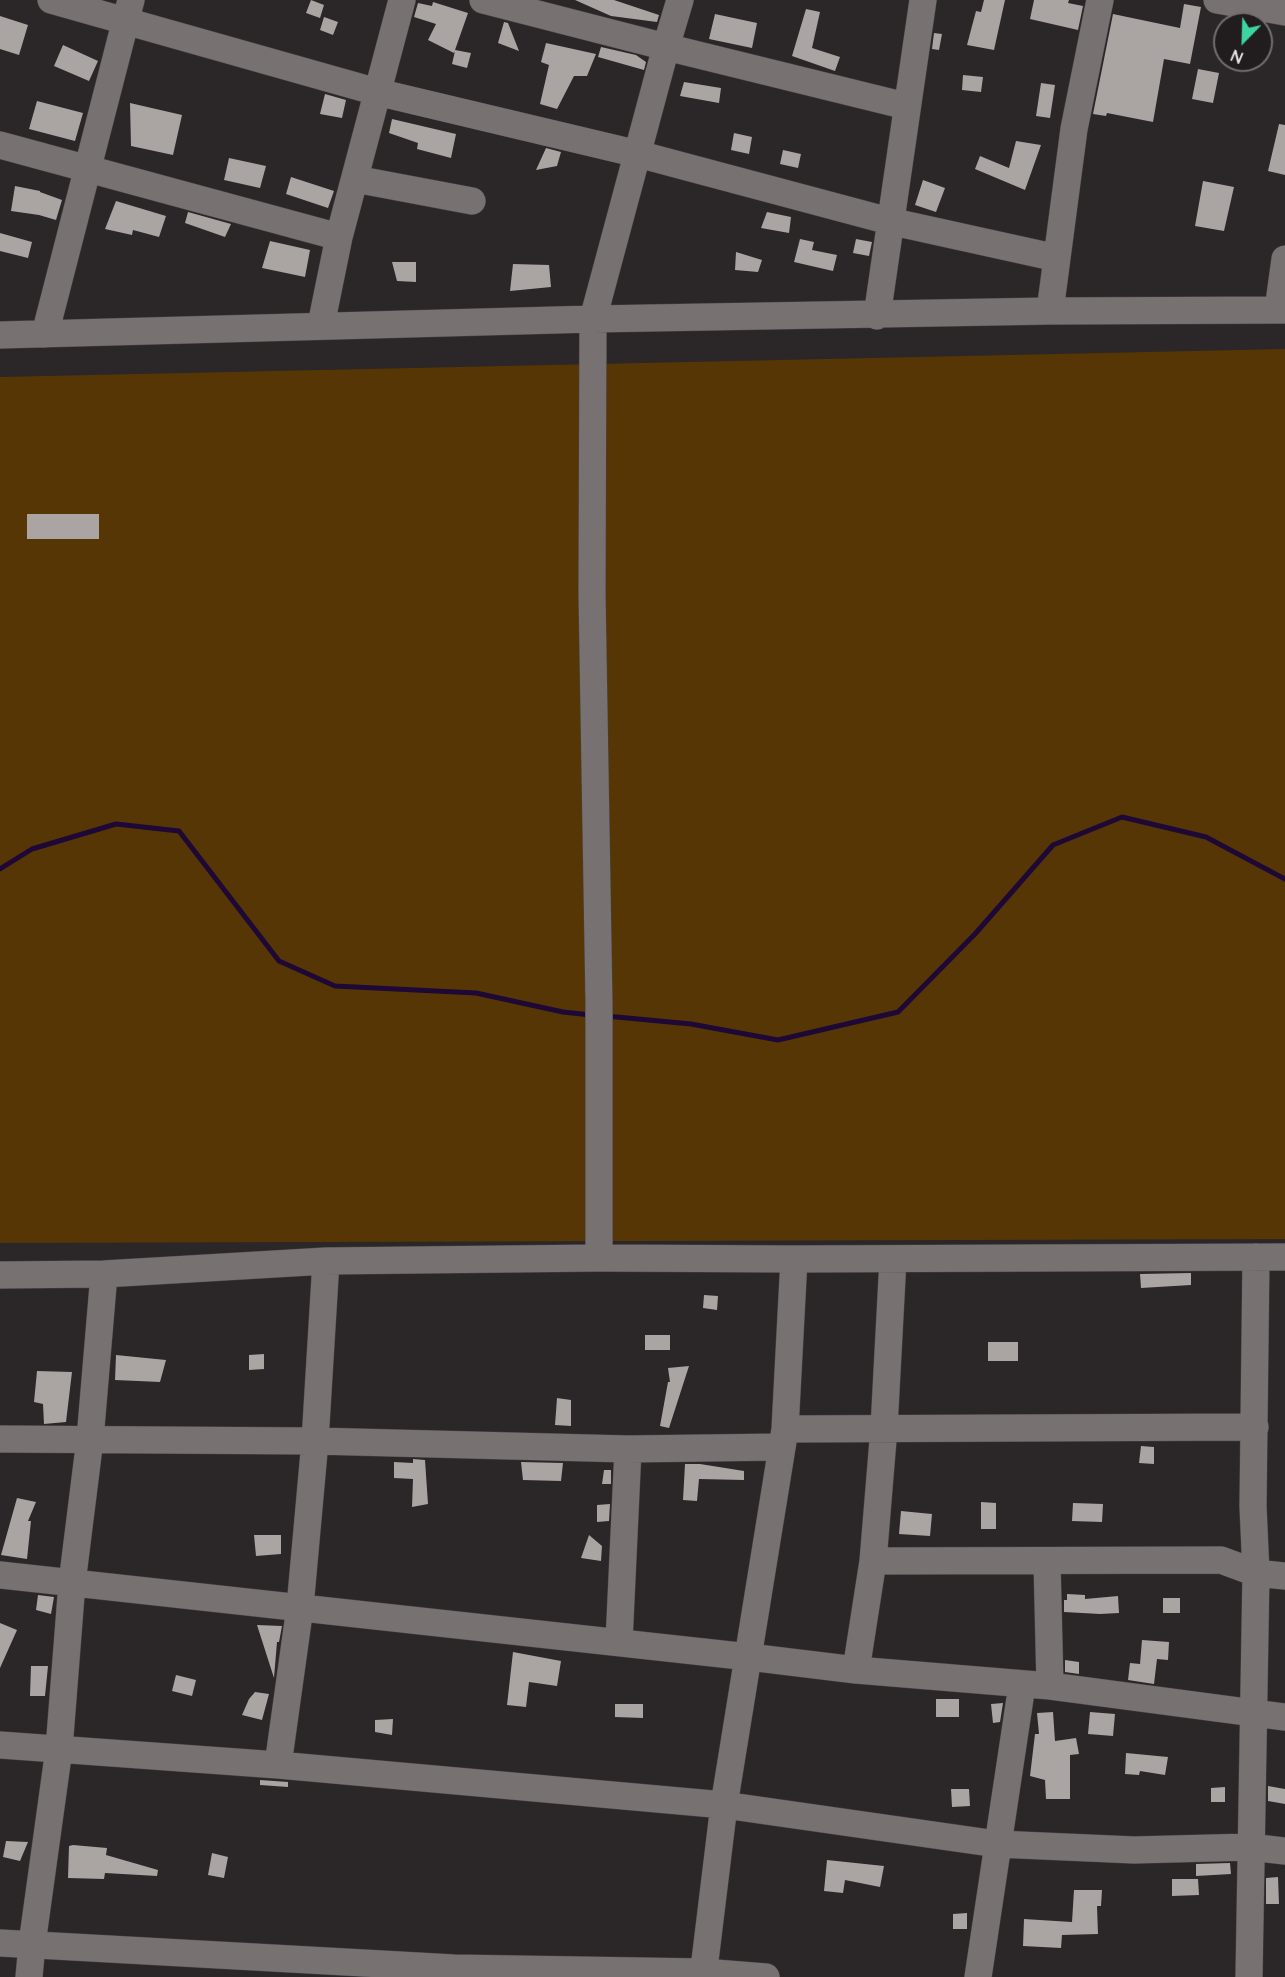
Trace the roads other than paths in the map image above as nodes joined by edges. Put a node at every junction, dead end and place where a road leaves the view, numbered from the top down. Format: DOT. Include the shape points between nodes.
graph roads {
  1 [pos="51,0"];
  2 [pos="402,0"];
  3 [pos="483,0"];
  4 [pos="680,0"];
  5 [pos="923,0"];
  6 [pos="1100,0"];
  7 [pos="1217,0"];
  8 [pos="128,10"];
  9 [pos="1285,12"];
  10 [pos="666,47"];
  11 [pos="377,92"];
  12 [pos="906,106"];
  13 [pos="0,145"];
  14 [pos="638,154"];
  15 [pos="89,169"];
  16 [pos="355,179"];
  17 [pos="472,201"];
  18 [pos="890,221"];
  19 [pos="339,237"];
  20 [pos="1057,258"];
  21 [pos="1285,259"];
  22 [pos="1282,310"];
  23 [pos="1050,311"];
  24 [pos="877,316"];
  25 [pos="593,320"];
  26 [pos="321,325"];
  27 [pos="45,334"];
  28 [pos="0,335"];
  29 [pos="599,1257"];
  30 [pos="1256,1257"];
  31 [pos="1285,1257"];
  32 [pos="794,1259"];
  33 [pos="892,1259"];
  34 [pos="326,1260"];
  35 [pos="104,1274"];
  36 [pos="0,1275"];
  37 [pos="1256,1427"];
  38 [pos="884,1428"];
  39 [pos="783,1438"];
  40 [pos="0,1439"];
  41 [pos="90,1439"];
  42 [pos="315,1441"];
  43 [pos="628,1449"];
  44 [pos="1047,1560"];
  45 [pos="873,1561"];
  46 [pos="1256,1573"];
  47 [pos="0,1575"];
  48 [pos="1285,1576"];
  49 [pos="72,1583"];
  50 [pos="300,1607"];
  51 [pos="619,1642"];
  52 [pos="749,1657"];
  53 [pos="856,1670"];
  54 [pos="1022,1685"];
  55 [pos="1050,1686"];
  56 [pos="1253,1713"];
  57 [pos="1285,1717"];
  58 [pos="0,1745"];
  59 [pos="59,1749"];
  60 [pos="278,1765"];
  61 [pos="724,1805"];
  62 [pos="997,1844"];
  63 [pos="1250,1847"];
  64 [pos="1285,1851"];
  65 [pos="0,1942"];
  66 [pos="32,1944"];
  67 [pos="703,1975"];
  68 [pos="29,1977"];
  69 [pos="766,1977"];
  70 [pos="978,1977"];
  71 [pos="1249,1977"];
  1 -- 8 [label="street"];
  2 -- 11 [label="street"];
  3 -- 10 [label="street"];
  4 -- 10 [label="street"];
  5 -- 12 [label="street"];
  6 -- 20 [label="street" via="1074,129"];
  7 -- 9 [label="street"];
  8 -- 11 [label="street"];
  8 -- 15 [label="street"];
  10 -- 12 [label="street"];
  10 -- 14 [label="street"];
  11 -- 14 [label="street"];
  11 -- 16 [label="street"];
  12 -- 18 [label="street"];
  13 -- 15 [label="street"];
  14 -- 18 [label="street"];
  14 -- 25 [label="street"];
  15 -- 19 [label="street"];
  15 -- 27 [label="street"];
  16 -- 17 [label="street"];
  16 -- 19 [label="street"];
  18 -- 20 [label="street"];
  18 -- 24 [label="street"];
  19 -- 26 [label="street"];
  20 -- 23 [label="street"];
  21 -- 22 [label="street"];
  22 -- 23 [label="street"];
  23 -- 24 [label="street"];
  24 -- 25 [label="street"];
  25 -- 26 [label="street"];
  25 -- 29 [label="street"];
  26 -- 27 [label="street"];
  27 -- 28 [label="street"];
  29 -- 32 [label="street"];
  29 -- 34 [label="street"];
  30 -- 31 [label="street"];
  30 -- 33 [label="street"];
  30 -- 37 [label="street"];
  32 -- 33 [label="street"];
  32 -- 39 [label="street"];
  33 -- 38 [label="street"];
  34 -- 35 [label="street"];
  34 -- 42 [label="street"];
  35 -- 36 [label="street"];
  35 -- 41 [label="street"];
  37 -- 38 [label="street"];
  37 -- 46 [label="street"];
  38 -- 39 [label="street"];
  38 -- 45 [label="street"];
  39 -- 43 [label="street"];
  39 -- 52 [label="street"];
  40 -- 41 [label="street"];
  41 -- 42 [label="street"];
  41 -- 49 [label="street"];
  42 -- 43 [label="street"];
  42 -- 50 [label="street"];
  43 -- 51 [label="street"];
  44 -- 45 [label="street"];
  44 -- 46 [label="street" via="1221,1560"];
  44 -- 55 [label="street"];
  45 -- 53 [label="street"];
  46 -- 48 [label="street"];
  46 -- 56 [label="street"];
  47 -- 49 [label="street"];
  49 -- 50 [label="street"];
  49 -- 59 [label="street"];
  50 -- 51 [label="street"];
  50 -- 60 [label="street"];
  51 -- 52 [label="street"];
  52 -- 53 [label="street"];
  52 -- 61 [label="street"];
  53 -- 54 [label="street"];
  54 -- 55 [label="street"];
  54 -- 62 [label="street"];
  55 -- 56 [label="street"];
  56 -- 57 [label="street"];
  56 -- 63 [label="street"];
  58 -- 59 [label="street"];
  59 -- 60 [label="street"];
  59 -- 66 [label="street"];
  60 -- 61 [label="street"];
  61 -- 62 [label="street"];
  61 -- 67 [label="street"];
  62 -- 63 [label="street" via="1134,1850"];
  62 -- 70 [label="street"];
  63 -- 64 [label="street"];
  63 -- 71 [label="street"];
  65 -- 66 [label="street"];
  66 -- 67 [label="street" via="454,1968"];
  66 -- 68 [label="street"];
  67 -- 69 [label="street"];
}
